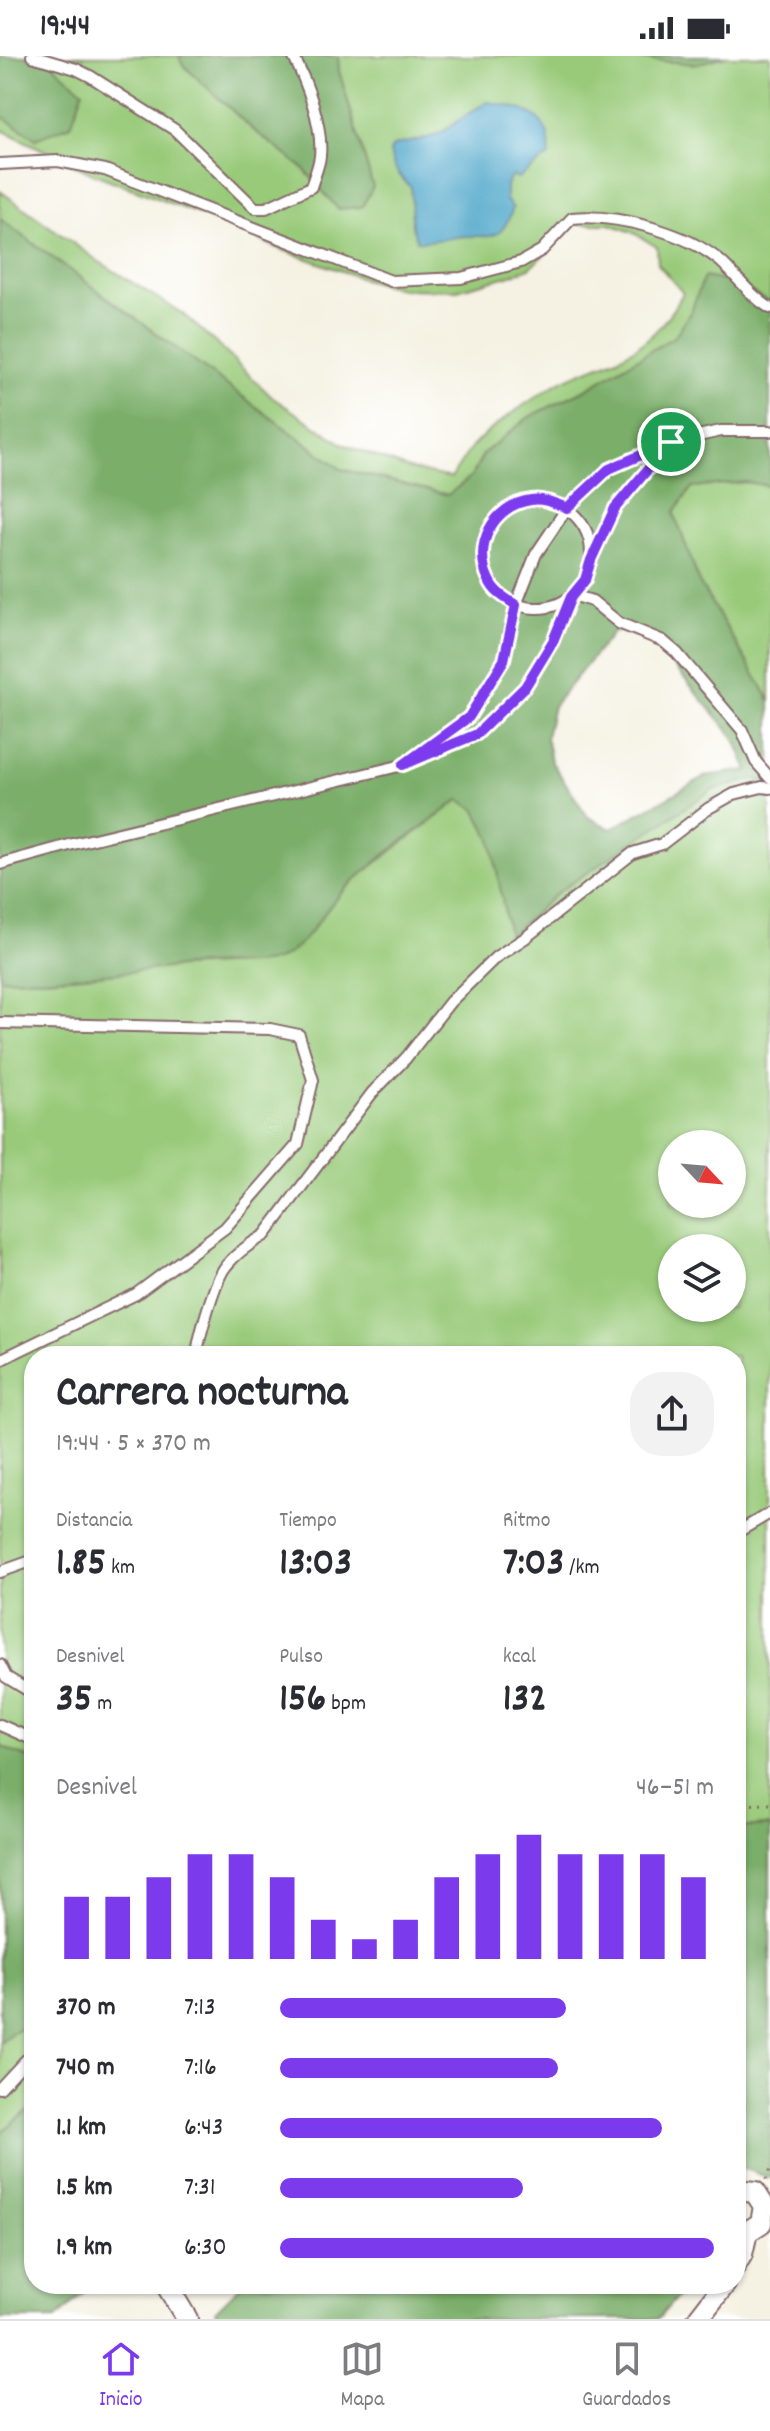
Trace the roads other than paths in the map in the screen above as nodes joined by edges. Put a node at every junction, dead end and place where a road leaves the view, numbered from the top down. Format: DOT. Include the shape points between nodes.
graph roads {
  1 [pos="32,56"];
  2 [pos="293,56"];
  3 [pos="0,164"];
  4 [pos="770,308"];
  5 [pos="770,431"];
  6 [pos="671,442"];
  7 [pos="567,508"];
  8 [pos="591,560"];
  9 [pos="572,596"];
  10 [pos="516,605"];
  11 [pos="403,765"];
  12 [pos="770,778"];
  13 [pos="770,788"];
  14 [pos="0,864"];
  15 [pos="0,1023"];
  16 [pos="29,1346"];
  17 [pos="198,1346"];
  18 [pos="24,1348"];
  19 [pos="0,1360"];
  20 [pos="770,1513"];
  21 [pos="746,1527"];
  22 [pos="24,1564"];
  23 [pos="0,1572"];
  24 [pos="0,1665"];
  25 [pos="24,1688"];
  26 [pos="0,1725"];
  27 [pos="24,1736"];
  28 [pos="24,2062"];
  29 [pos="0,2088"];
  30 [pos="746,2191"];
  31 [pos="746,2229"];
  32 [pos="172,2294"];
  33 [pos="717,2294"];
  34 [pos="187,2319"];
  35 [pos="698,2319"];
  1 -- 2 [label="lane" via="90,76 175,130 255,208 266,208 311,187 320,158 309,94"];
  3 -- 4 [label="lane" via="58,161 105,170 391,281 461,278 521,262 542,250 572,218 614,218 685,239 718,260"];
  5 -- 6 [label="lane" via="721,431"];
  6 -- 7 [label="lane" via="609,469"];
  6 -- 8 [label="lane" via="615,508"];
  7 -- 8 [label="lane" via="582,523"];
  7 -- 10 [label="lane" via="536,554"];
  7 -- 10 [label="lane" via="531,500 513,505 489,528 482,561 489,581"];
  8 -- 9 [label="lane" via="585,580"];
  9 -- 10 [label="lane" via="538,609"];
  9 -- 11 [label="lane" via="525,687 477,734"];
  9 -- 12 [label="lane" via="592,601 619,623 663,641 677,653 742,730 756,762"];
  10 -- 11 [label="lane" via="504,660 469,717"];
  11 -- 14 [label="lane"];
  13 -- 17 [label="lane" via="734,794 662,844 633,853 496,957 372,1093 265,1235 224,1268"];
  15 -- 16 [label="lane" via="270,1029 299,1035 313,1080 298,1144 225,1228 136,1294"];
  18 -- 19 [label="lane"];
  20 -- 21 [label="lane"];
  22 -- 23 [label="lane"];
  24 -- 25 [label="lane" via="6,1677"];
  26 -- 27 [label="lane"];
  28 -- 29 [label="lane"];
  30 -- 31 [label="street" via="755,2192 764,2206 761,2223"];
  32 -- 34 [label="street"];
  33 -- 35 [label="street"];
}
